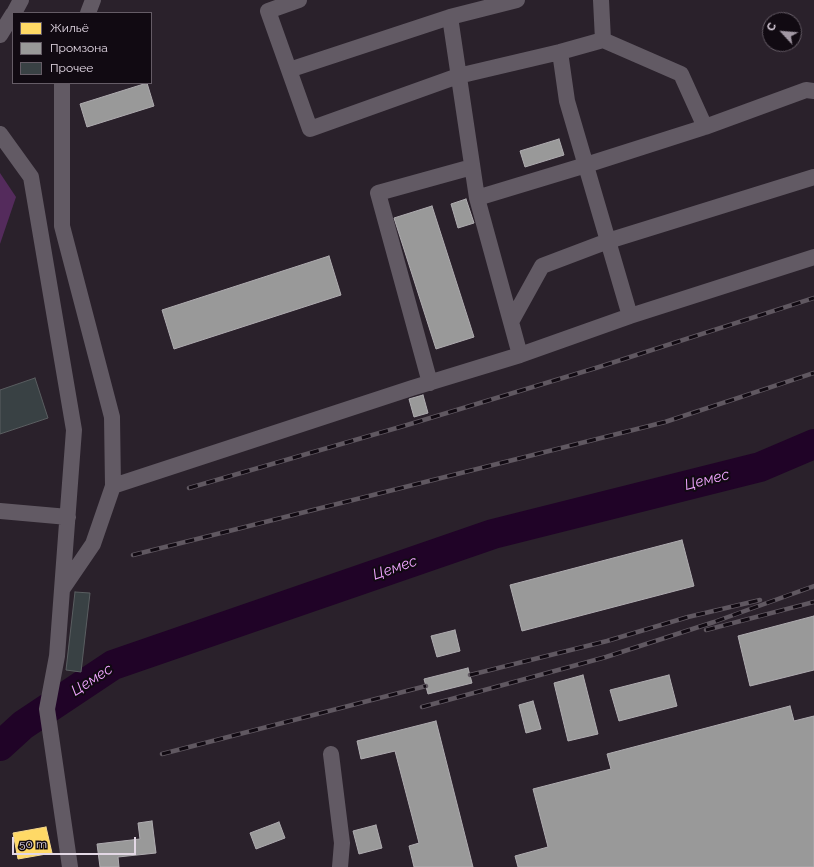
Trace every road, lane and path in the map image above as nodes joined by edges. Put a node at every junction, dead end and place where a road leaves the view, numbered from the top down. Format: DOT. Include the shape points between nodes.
graph roads {
  1 [pos="22,0"];
  2 [pos="93,0"];
  3 [pos="299,0"];
  4 [pos="517,0"];
  5 [pos="601,0"];
  6 [pos="14,12"];
  7 [pos="88,12"];
  8 [pos="12,16"];
  9 [pos="450,17"];
  10 [pos="0,35"];
  11 [pos="603,40"];
  12 [pos="560,52"];
  13 [pos="289,70"];
  14 [pos="458,76"];
  15 [pos="62,84"];
  16 [pos="814,91"];
  17 [pos="705,127"];
  18 [pos="0,134"];
  19 [pos="586,165"];
  20 [pos="472,167"];
  21 [pos="814,177"];
  22 [pos="476,198"];
  23 [pos="608,241"];
  24 [pos="814,257"];
  25 [pos="630,316"];
  26 [pos="511,322"];
  27 [pos="520,355"];
  28 [pos="430,383"];
  29 [pos="113,486"];
  30 [pos="0,511"];
  31 [pos="68,517"];
  32 [pos="63,590"];
  33 [pos="331,754"];
  34 [pos="70,867"];
  35 [pos="340,867"];
  1 -- 6 [label="street"];
  2 -- 7 [label="street"];
  3 -- 13 [label="street" via="268,11"];
  4 -- 9 [label="street"];
  5 -- 11 [label="street"];
  8 -- 10 [label="street"];
  9 -- 13 [label="street"];
  9 -- 14 [label="street"];
  11 -- 12 [label="street"];
  11 -- 17 [label="street" via="681,74"];
  12 -- 14 [label="street"];
  12 -- 19 [label="street" via="566,101"];
  13 -- 14 [label="street" via="310,129"];
  14 -- 20 [label="street"];
  15 -- 29 [label="street" via="62,226 112,417"];
  16 -- 17 [label="street" via="806,90"];
  17 -- 19 [label="street"];
  18 -- 31 [label="street" via="31,177 74,430"];
  19 -- 22 [label="street"];
  19 -- 23 [label="street"];
  20 -- 22 [label="street"];
  20 -- 28 [label="street" via="378,193"];
  21 -- 23 [label="street"];
  22 -- 26 [label="street"];
  23 -- 25 [label="street"];
  23 -- 26 [label="street" via="542,266"];
  24 -- 25 [label="street"];
  25 -- 27 [label="street"];
  26 -- 27 [label="street"];
  27 -- 28 [label="street"];
  28 -- 29 [label="street"];
  29 -- 32 [label="street" via="93,544"];
  30 -- 31 [label="street"];
  31 -- 32 [label="street"];
  32 -- 34 [label="street" via="57,656 47,709"];
  33 -- 35 [label="street" via="342,844"];
}
